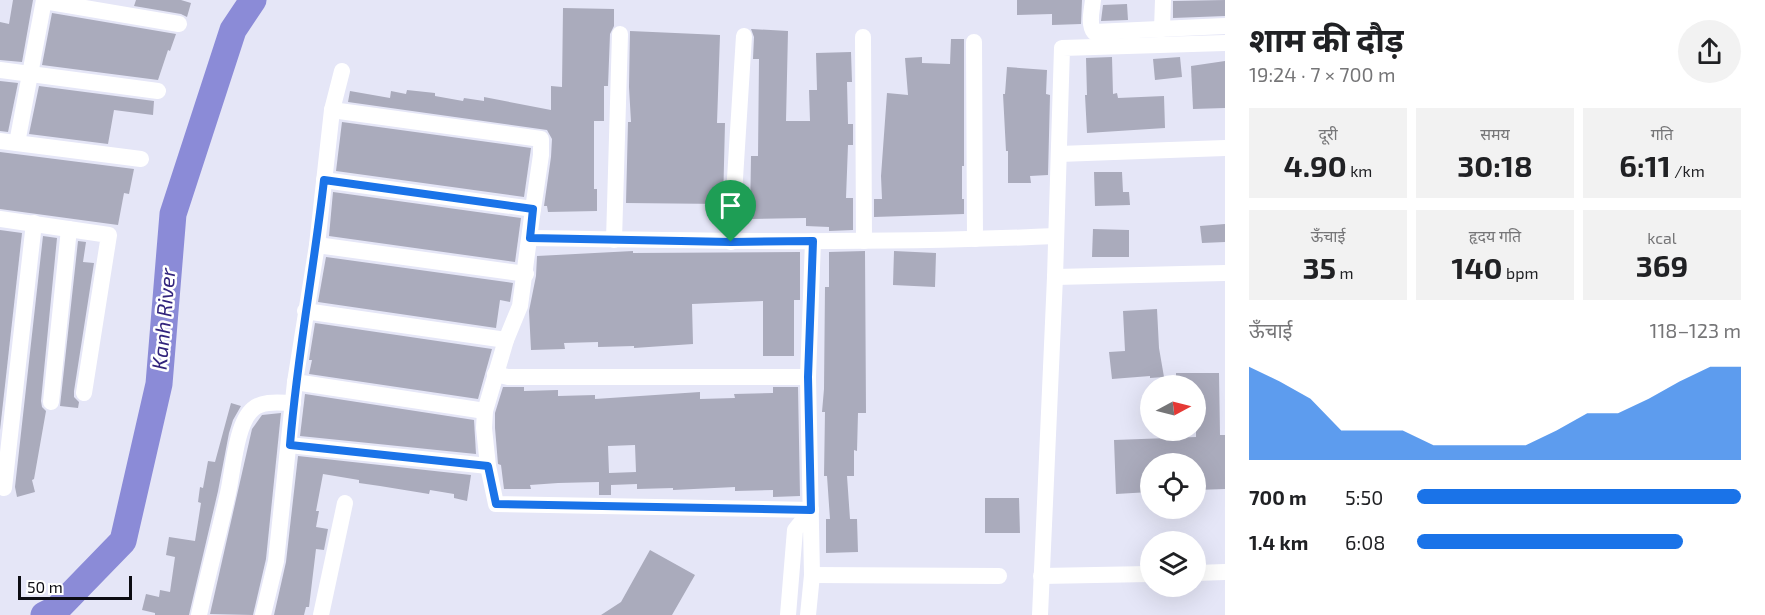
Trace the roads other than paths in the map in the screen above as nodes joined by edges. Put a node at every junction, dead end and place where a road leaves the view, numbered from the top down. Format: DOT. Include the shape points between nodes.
graph roads {
  1 [pos="44,0"];
  2 [pos="1093,0"];
  3 [pos="1163,0"];
  4 [pos="179,24"];
  5 [pos="1225,26"];
  6 [pos="1162,29"];
  7 [pos="620,34"];
  8 [pos="744,36"];
  9 [pos="863,37"];
  10 [pos="974,42"];
  11 [pos="1225,43"];
  12 [pos="0,70"];
  13 [pos="342,71"];
  14 [pos="30,74"];
  15 [pos="158,91"];
  16 [pos="332,110"];
  17 [pos="0,141"];
  18 [pos="17,143"];
  19 [pos="1225,148"];
  20 [pos="1059,154"];
  21 [pos="141,159"];
  22 [pos="324,180"];
  23 [pos="533,209"];
  24 [pos="0,219"];
  25 [pos="34,223"];
  26 [pos="69,229"];
  27 [pos="1056,236"];
  28 [pos="530,238"];
  29 [pos="975,239"];
  30 [pos="614,240"];
  31 [pos="813,241"];
  32 [pos="864,241"];
  33 [pos="731,242"];
  34 [pos="317,245"];
  35 [pos="1225,273"];
  36 [pos="526,274"];
  37 [pos="1055,277"];
  38 [pos="305,312"];
  39 [pos="506,340"];
  40 [pos="495,374"];
  41 [pos="808,377"];
  42 [pos="295,382"];
  43 [pos="84,393"];
  44 [pos="51,402"];
  45 [pos="293,403"];
  46 [pos="485,411"];
  47 [pos="290,445"];
  48 [pos="488,466"];
  49 [pos="3,488"];
  50 [pos="345,503"];
  51 [pos="811,510"];
  52 [pos="1225,572"];
  53 [pos="1206,573"];
  54 [pos="1140,574"];
  55 [pos="812,575"];
  56 [pos="999,576"];
  57 [pos="1041,576"];
  58 [pos="199,615"];
  59 [pos="263,615"];
  60 [pos="321,615"];
  61 [pos="788,615"];
  62 [pos="808,615"];
  63 [pos="1040,615"];
  1 -- 4 [label="street"];
  1 -- 14 [label="street"];
  2 -- 6 [label="street" via="1094,32"];
  3 -- 6 [label="street"];
  5 -- 6 [label="street"];
  7 -- 30 [label="street"];
  8 -- 33 [label="street"];
  9 -- 32 [label="street"];
  10 -- 29 [label="street"];
  11 -- 20 [label="street" via="1062,48"];
  12 -- 14 [label="street"];
  13 -- 16 [label="street"];
  14 -- 15 [label="street"];
  14 -- 18 [label="street"];
  16 -- 22 [label="street"];
  16 -- 23 [label="street" via="541,139"];
  17 -- 18 [label="street"];
  18 -- 21 [label="street"];
  19 -- 20 [label="street"];
  20 -- 27 [label="street"];
  22 -- 23 [label="street"];
  22 -- 34 [label="street"];
  23 -- 28 [label="street"];
  24 -- 25 [label="street"];
  25 -- 26 [label="street"];
  25 -- 49 [label="street"];
  26 -- 43 [label="street" via="109,235"];
  26 -- 44 [label="street"];
  27 -- 29 [label="street"];
  27 -- 37 [label="street"];
  28 -- 30 [label="street"];
  28 -- 36 [label="street"];
  29 -- 32 [label="street"];
  30 -- 33 [label="street"];
  31 -- 32 [label="street"];
  31 -- 33 [label="street"];
  31 -- 41 [label="street"];
  34 -- 36 [label="street"];
  34 -- 38 [label="street"];
  35 -- 37 [label="street"];
  36 -- 39 [label="street" via="520,306"];
  37 -- 57 [label="street"];
  38 -- 39 [label="street"];
  38 -- 42 [label="street"];
  39 -- 40 [label="street"];
  40 -- 41 [label="street"];
  40 -- 46 [label="street"];
  41 -- 51 [label="street"];
  42 -- 45 [label="street"];
  42 -- 46 [label="street"];
  45 -- 47 [label="street"];
  45 -- 58 [label="street" via="260,404 246,416"];
  46 -- 48 [label="street"];
  47 -- 48 [label="street"];
  47 -- 59 [label="street" via="276,561"];
  48 -- 51 [label="street" via="496,504"];
  50 -- 60 [label="street"];
  51 -- 55 [label="street"];
  51 -- 61 [label="street" via="795,530"];
  52 -- 53 [label="street"];
  54 -- 57 [label="street"];
  55 -- 56 [label="street"];
  55 -- 62 [label="street"];
  57 -- 63 [label="street"];
}
